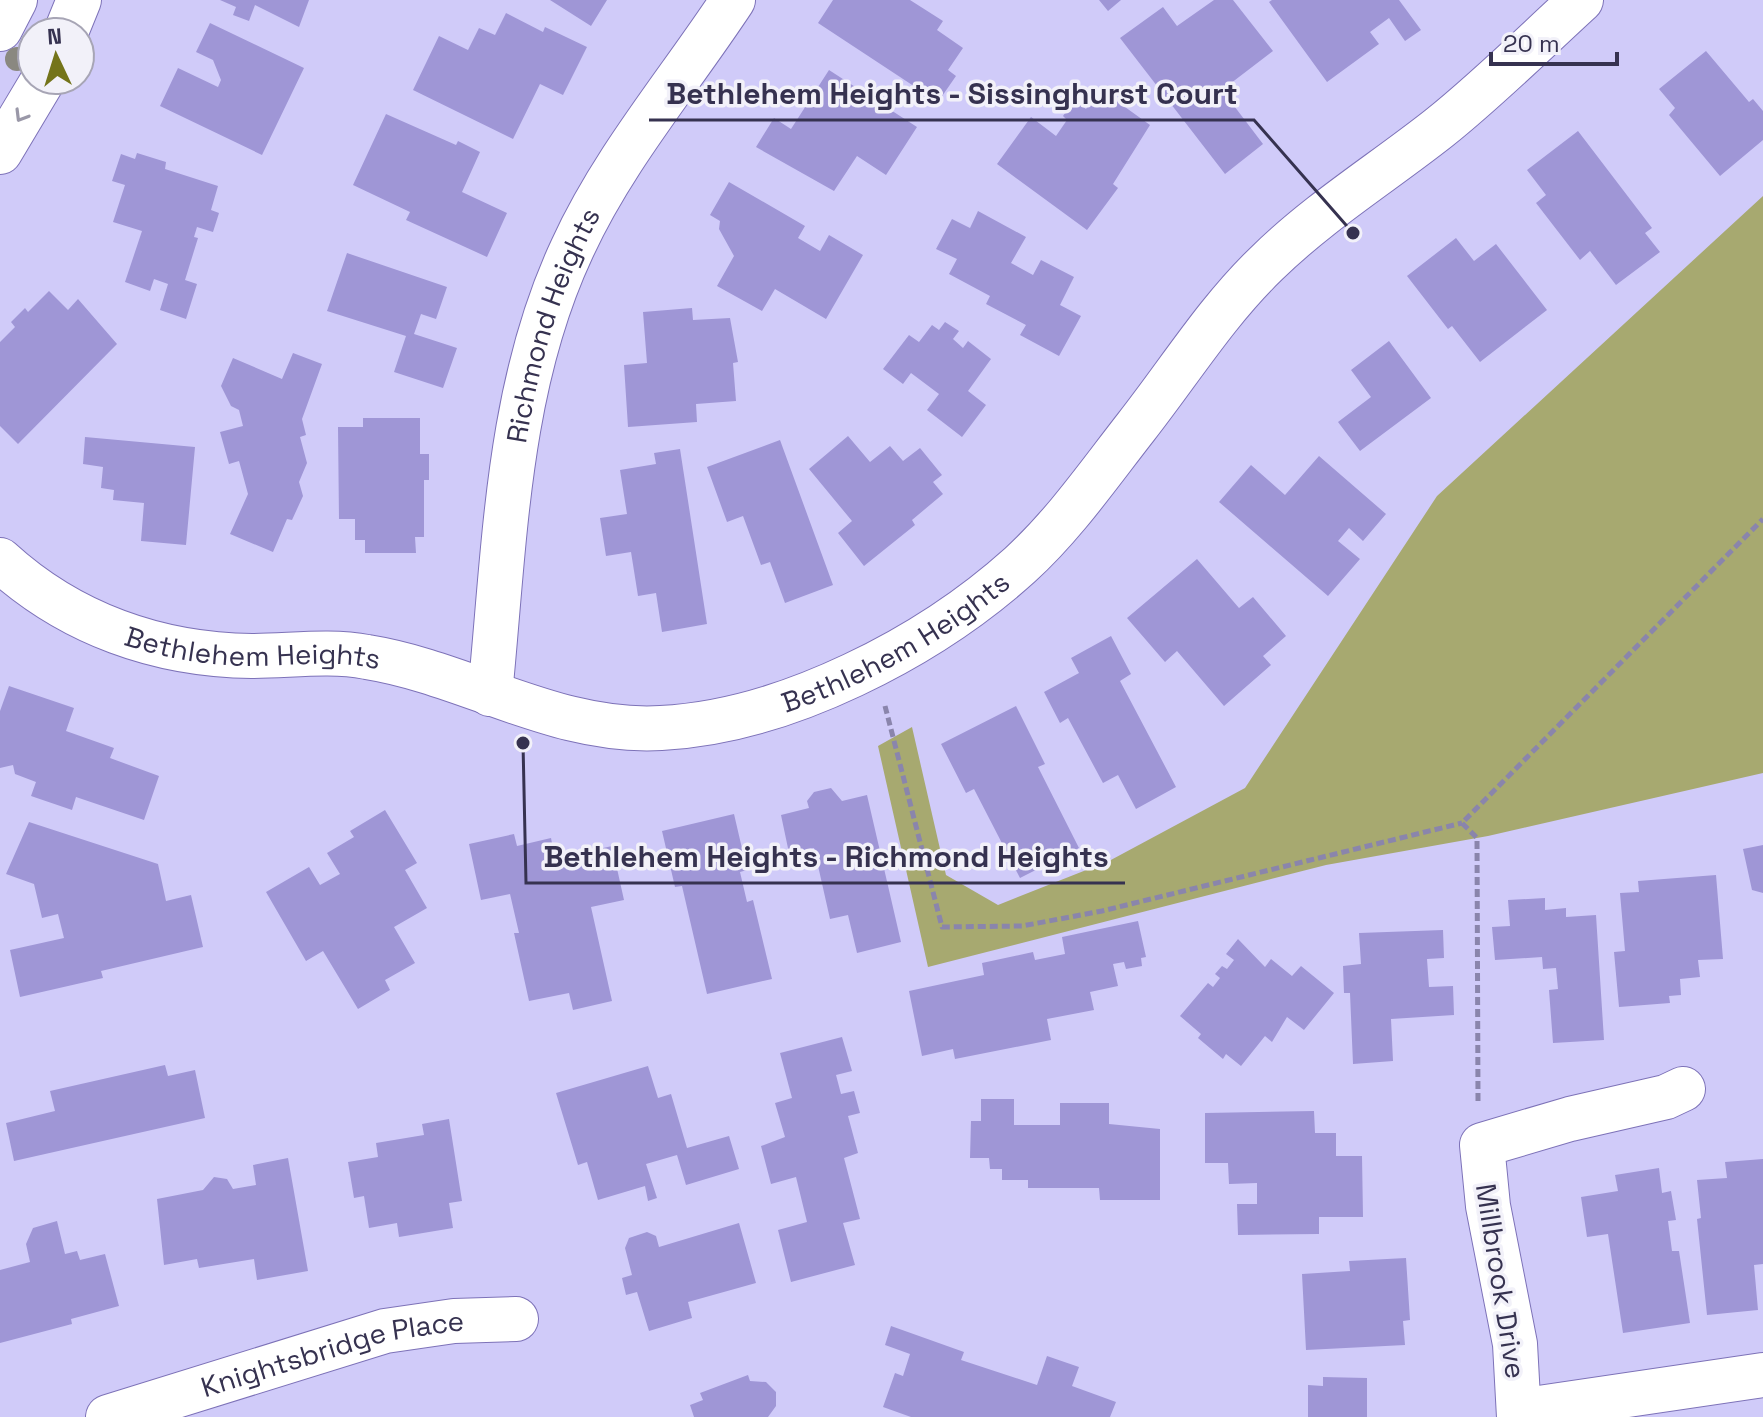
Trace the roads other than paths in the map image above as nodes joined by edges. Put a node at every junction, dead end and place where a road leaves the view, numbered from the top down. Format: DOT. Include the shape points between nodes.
graph roads {
  1 [pos="15,0"];
  2 [pos="733,0"];
  3 [pos="1581,0"];
  4 [pos="0,29"];
  5 [pos="33,96"];
  6 [pos="0,152"];
  7 [pos="0,560"];
  8 [pos="490,694"];
  9 [pos="1683,1089"];
  10 [pos="516,1319"];
  11 [pos="1763,1375"];
  12 [pos="1519,1414"];
  13 [pos="108,1417"];
  1 -- 4 [label="street"];
  2 -- 8 [label="street, Richmond Heights" via="609,182 572,248 541,328 522,399"];
  3 -- 8 [label="street, Bethlehem Heights" via="1442,125 1268,262 1219,313 1141,421 1023,562 982,597 875,667 798,698 710,722 663,728 576,721"];
  5 -- 6 [label="street, one-way"];
  7 -- 8 [label="street, Bethlehem Heights" via="79,618 140,641 191,652 362,656"];
  9 -- 12 [label="street, Millbrook Drive" via="1482,1145 1488,1206 1515,1344"];
  10 -- 13 [label="street, Knightsbridge Place" via="385,1331"];
  11 -- 12 [label="street"];
}
